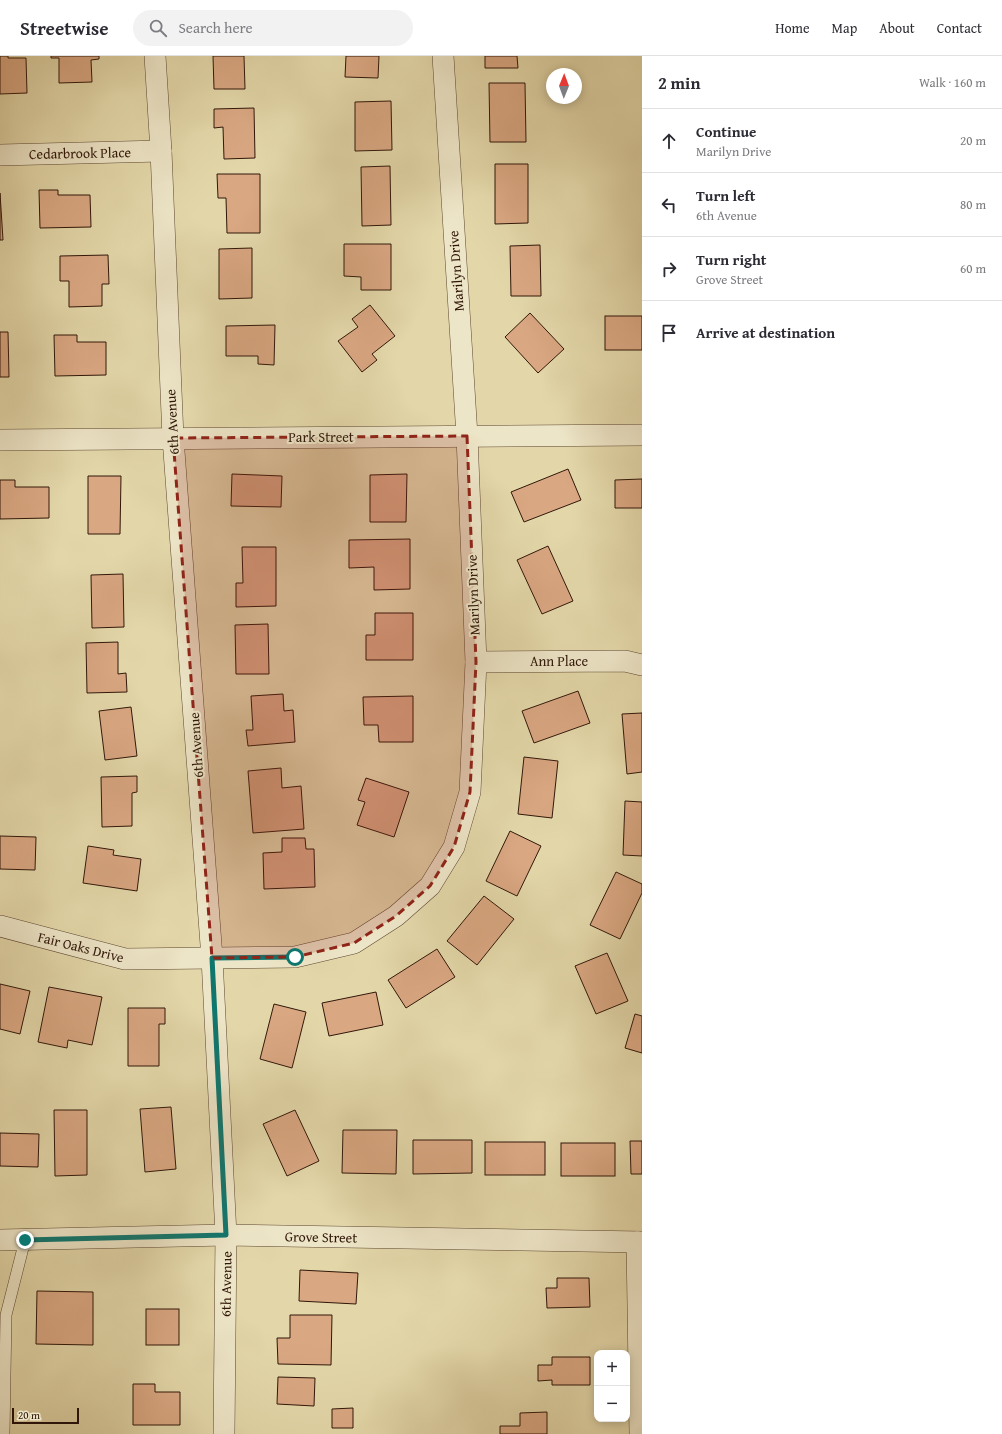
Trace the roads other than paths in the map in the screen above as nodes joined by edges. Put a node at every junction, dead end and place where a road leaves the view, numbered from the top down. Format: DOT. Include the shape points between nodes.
graph roads {
  1 [pos="155,56"];
  2 [pos="443,56"];
  3 [pos="161,151"];
  4 [pos="0,155"];
  5 [pos="642,435"];
  6 [pos="467,436"];
  7 [pos="173,438"];
  8 [pos="0,440"];
  9 [pos="476,662"];
  10 [pos="642,665"];
  11 [pos="0,926"];
  12 [pos="212,958"];
  13 [pos="226,1235"];
  14 [pos="0,1240"];
  15 [pos="25,1240"];
  16 [pos="640,1242"];
  17 [pos="4,1434"];
  18 [pos="224,1434"];
  19 [pos="640,1434"];
  1 -- 3 [label="street, 6th Avenue"];
  2 -- 6 [label="street, Marilyn Drive"];
  3 -- 4 [label="street, Cedarbrook Place"];
  3 -- 7 [label="street, 6th Avenue"];
  5 -- 6 [label="street, Park Street"];
  6 -- 7 [label="street, Park Street"];
  6 -- 9 [label="street, Marilyn Drive"];
  7 -- 8 [label="street, Park Street"];
  7 -- 12 [label="street, 6th Avenue"];
  9 -- 10 [label="street, Ann Place" via="625,661"];
  9 -- 12 [label="street, Marilyn Drive" via="470,792 454,847 430,886 396,916 354,943 295,957"];
  11 -- 12 [label="street, Fair Oaks Drive" via="125,959"];
  12 -- 13 [label="street, 6th Avenue"];
  13 -- 15 [label="street, Grove Street"];
  13 -- 16 [label="street, Grove Street"];
  13 -- 18 [label="street, 6th Avenue"];
  14 -- 15 [label="street, Grove Street"];
  15 -- 17 [label="lane" via="6,1315"];
  16 -- 19 [label="street"];
}
